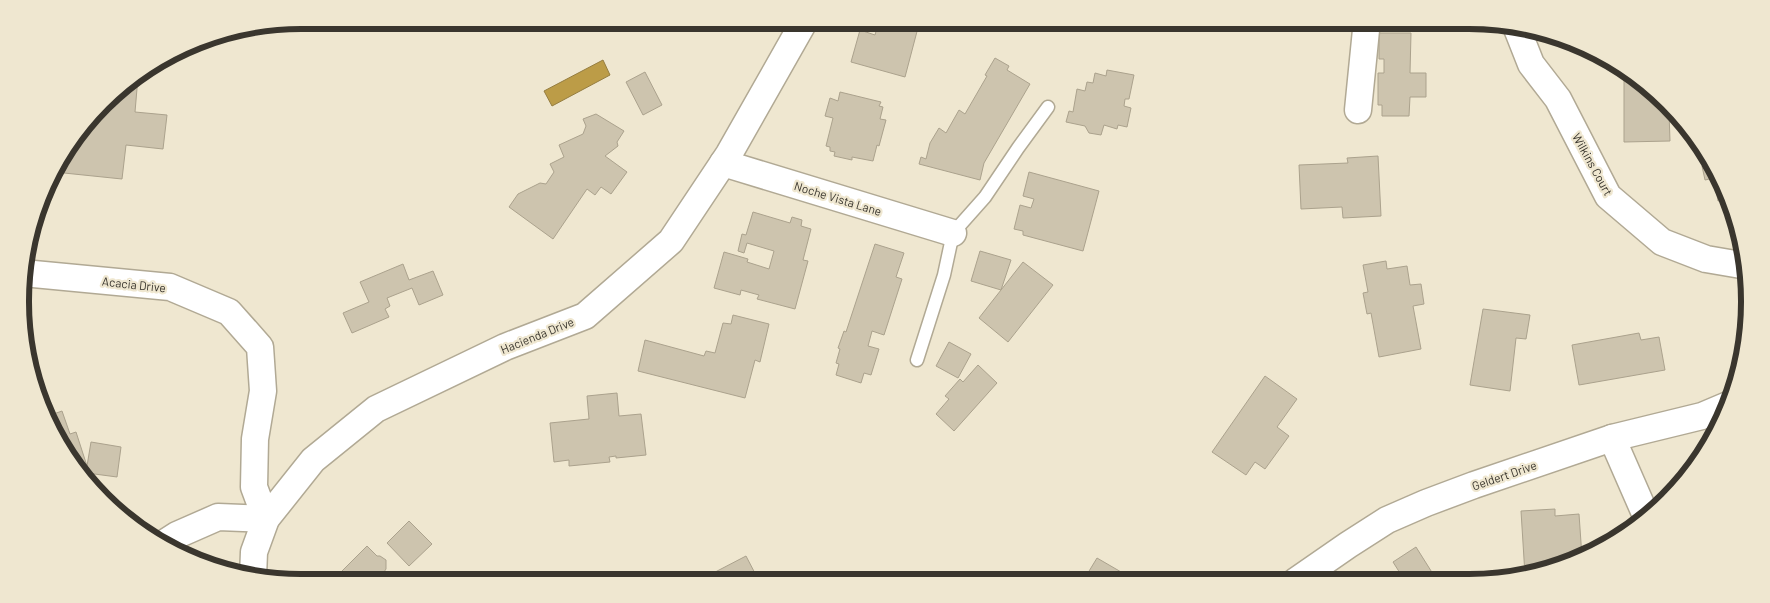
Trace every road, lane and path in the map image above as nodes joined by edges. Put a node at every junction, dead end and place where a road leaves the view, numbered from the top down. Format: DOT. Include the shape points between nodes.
graph roads {
  1 [pos="800,29"];
  2 [pos="1366,29"];
  3 [pos="1519,33"];
  4 [pos="1048,107"];
  5 [pos="1358,110"];
  6 [pos="723,163"];
  7 [pos="954,233"];
  8 [pos="1739,264"];
  9 [pos="30,274"];
  10 [pos="917,360"];
  11 [pos="1719,409"];
  12 [pos="1612,438"];
  13 [pos="1644,511"];
  14 [pos="266,519"];
  15 [pos="169,540"];
  16 [pos="254,570"];
  17 [pos="1306,574"];
  1 -- 6 [label="street, Hacienda Drive"];
  2 -- 5 [label="street"];
  3 -- 8 [label="street, Wilkins Court" via="1531,64 1558,99 1608,196 1662,242 1706,259"];
  4 -- 7 [label="lane" via="985,197"];
  6 -- 7 [label="street, Noche Vista Lane"];
  6 -- 14 [label="street, Hacienda Drive" via="672,241 585,316 505,347 376,409 313,460"];
  7 -- 10 [label="lane"];
  9 -- 14 [label="street, Acacia Drive" via="170,287 229,312 260,347 263,391 255,439 254,487"];
  11 -- 12 [label="street, Geldert Drive"];
  12 -- 13 [label="street"];
  12 -- 17 [label="street, Geldert Drive" via="1474,485 1387,520"];
  14 -- 15 [label="street" via="218,517"];
  14 -- 16 [label="street, Hacienda Drive" via="254,552"];
}
